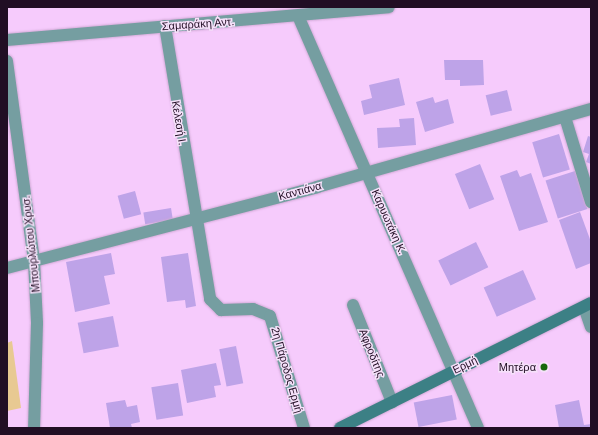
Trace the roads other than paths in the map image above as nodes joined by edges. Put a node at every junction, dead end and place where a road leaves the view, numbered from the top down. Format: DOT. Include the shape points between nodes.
graph roads {
  1 [pos="389,7"];
  2 [pos="298,18"];
  3 [pos="165,26"];
  4 [pos="7,40"];
  5 [pos="7,61"];
  6 [pos="591,109"];
  7 [pos="565,117"];
  8 [pos="367,173"];
  9 [pos="591,202"];
  10 [pos="195,220"];
  11 [pos="34,261"];
  12 [pos="7,268"];
  13 [pos="353,305"];
  14 [pos="587,305"];
  15 [pos="591,327"];
  16 [pos="455,370"];
  17 [pos="392,402"];
  18 [pos="34,428"];
  19 [pos="304,428"];
  20 [pos="340,428"];
  21 [pos="478,428"];
  1 -- 2 [label="street, Σαμαράκη Αντ."];
  2 -- 3 [label="street, Σαμαράκη Αντ."];
  2 -- 8 [label="street, Καρυωτάκη Κ."];
  3 -- 4 [label="street, Σαμαράκη Αντ."];
  3 -- 10 [label="street, Κελεσή Ι."];
  5 -- 11 [label="street, Μπουρλώτου Χρυσ."];
  6 -- 7 [label="street, Καντιάνα"];
  7 -- 8 [label="street, Καντιάνα"];
  7 -- 9 [label="street"];
  8 -- 10 [label="street, Καντιάνα"];
  8 -- 16 [label="street, Καρυωτάκη Κ."];
  10 -- 11 [label="street, Καντιάνα"];
  10 -- 19 [label="street, 2η Πάροδος Ερμή" via="213,304 221,310 254,308 270,316"];
  11 -- 12 [label="street, Καντιάνα"];
  11 -- 18 [label="street, Μπουρλώτου Χρυσ." via="37,323"];
  13 -- 17 [label="street, Αφροδίτης"];
  14 -- 15 [label="street"];
  14 -- 16 [label="street, Ερμή"];
  16 -- 17 [label="street, Ερμή"];
  16 -- 21 [label="street, Καρυωτάκη Κ."];
  17 -- 20 [label="street, Ερμή"];
}
